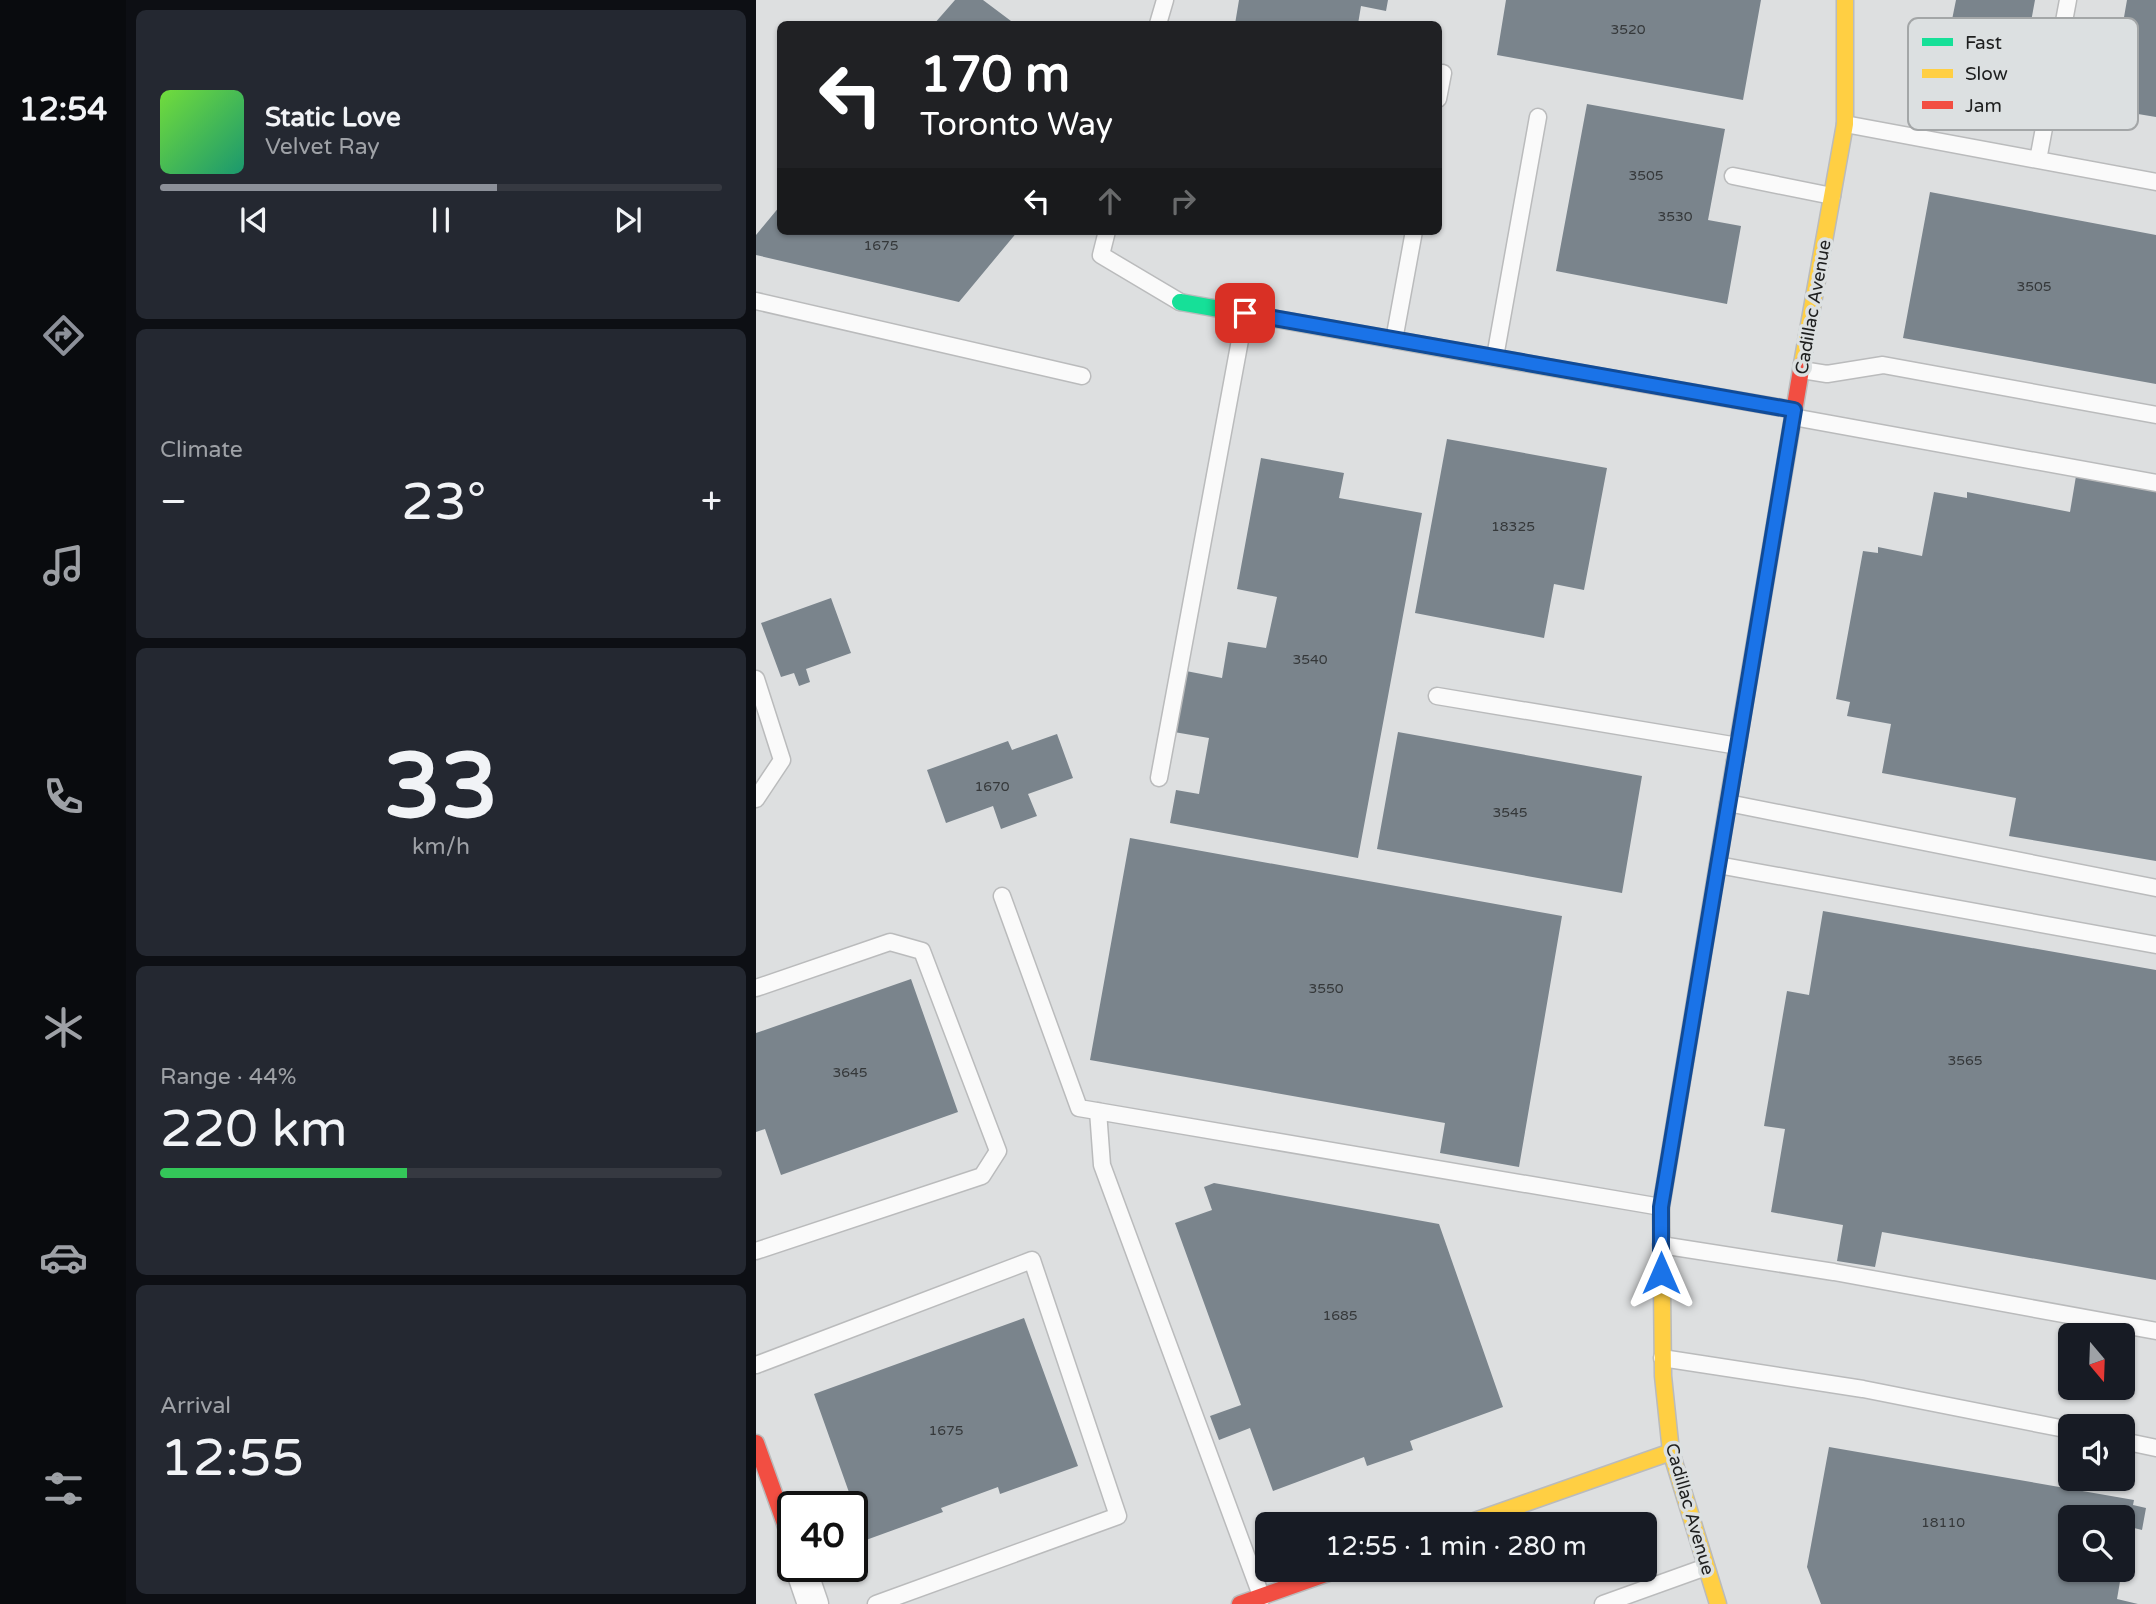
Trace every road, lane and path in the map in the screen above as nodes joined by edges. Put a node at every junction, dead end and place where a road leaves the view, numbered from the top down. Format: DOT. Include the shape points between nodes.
graph roads {
  1 [pos="1165,0"];
  2 [pos="1845,0"];
  3 [pos="2068,0"];
  4 [pos="2065,18"];
  5 [pos="1159,21"];
  6 [pos="1443,73"];
  7 [pos="1442,78"];
  8 [pos="1538,117"];
  9 [pos="1845,124"];
  10 [pos="2044,130"];
  11 [pos="2038,160"];
  12 [pos="1733,176"];
  13 [pos="2156,182"];
  14 [pos="1832,196"];
  15 [pos="1106,235"];
  16 [pos="1413,235"];
  17 [pos="756,301"];
  18 [pos="1180,302"];
  19 [pos="1245,313"];
  20 [pos="1394,340"];
  21 [pos="1495,357"];
  22 [pos="1802,370"];
  23 [pos="1082,376"];
  24 [pos="1793,413"];
  25 [pos="2156,415"];
  26 [pos="2156,483"];
  27 [pos="756,679"];
  28 [pos="1437,696"];
  29 [pos="1738,746"];
  30 [pos="1159,778"];
  31 [pos="756,799"];
  32 [pos="1728,803"];
  33 [pos="1718,865"];
  34 [pos="2156,888"];
  35 [pos="1002,896"];
  36 [pos="2156,945"];
  37 [pos="756,988"];
  38 [pos="1098,1111"];
  39 [pos="1661,1207"];
  40 [pos="1661,1245"];
  41 [pos="756,1251"];
  42 [pos="2156,1331"];
  43 [pos="1662,1357"];
  44 [pos="756,1365"];
  45 [pos="2058,1428"];
  46 [pos="756,1444"];
  47 [pos="2135,1444"];
  48 [pos="2156,1448"];
  49 [pos="1671,1452"];
  50 [pos="777,1502"];
  51 [pos="1500,1512"];
  52 [pos="1706,1567"];
  53 [pos="806,1582"];
  54 [pos="1307,1582"];
  55 [pos="1263,1600"];
  56 [pos="814,1604"];
  57 [pos="876,1604"];
  58 [pos="1240,1604"];
  59 [pos="1603,1604"];
  60 [pos="1718,1604"];
  1 -- 5 [label="lane"];
  2 -- 9 [label="street, Cadillac Avenue"];
  3 -- 4 [label="lane"];
  6 -- 7 [label="lane"];
  8 -- 21 [label="lane"];
  9 -- 11 [label="lane"];
  9 -- 14 [label="street, Cadillac Avenue"];
  10 -- 11 [label="lane"];
  11 -- 13 [label="lane"];
  12 -- 14 [label="lane"];
  14 -- 22 [label="street, Cadillac Avenue"];
  15 -- 18 [label="lane" via="1101,255"];
  16 -- 20 [label="lane"];
  17 -- 23 [label="lane"];
  18 -- 19 [label="street"];
  19 -- 20 [label="street"];
  19 -- 30 [label="lane"];
  20 -- 21 [label="street"];
  21 -- 24 [label="street"];
  22 -- 24 [label="street, Cadillac Avenue"];
  22 -- 25 [label="lane" via="1827,374 1882,365"];
  24 -- 26 [label="lane"];
  24 -- 29 [label="street, Cadillac Avenue"];
  27 -- 31 [label="lane" via="782,760"];
  28 -- 29 [label="lane"];
  29 -- 32 [label="street, Cadillac Avenue"];
  32 -- 33 [label="street, Cadillac Avenue"];
  32 -- 34 [label="lane"];
  33 -- 36 [label="lane"];
  33 -- 39 [label="street, Cadillac Avenue"];
  35 -- 38 [label="lane" via="1079,1108"];
  37 -- 41 [label="lane" via="890,942 922,951 998,1150 982,1176"];
  38 -- 39 [label="lane"];
  38 -- 55 [label="lane" via="1102,1164"];
  39 -- 40 [label="street, Cadillac Avenue"];
  40 -- 42 [label="lane"];
  40 -- 43 [label="street, Cadillac Avenue"];
  43 -- 45 [label="lane" via="1863,1389"];
  43 -- 49 [label="street, Cadillac Avenue"];
  44 -- 57 [label="lane" via="1032,1260 1118,1516"];
  46 -- 50 [label="street"];
  47 -- 48 [label="lane"];
  49 -- 51 [label="street"];
  49 -- 52 [label="street, Cadillac Avenue"];
  52 -- 59 [label="lane"];
  52 -- 60 [label="street, Cadillac Avenue"];
  53 -- 56 [label="street"];
  54 -- 55 [label="street"];
  55 -- 58 [label="street"];
}
